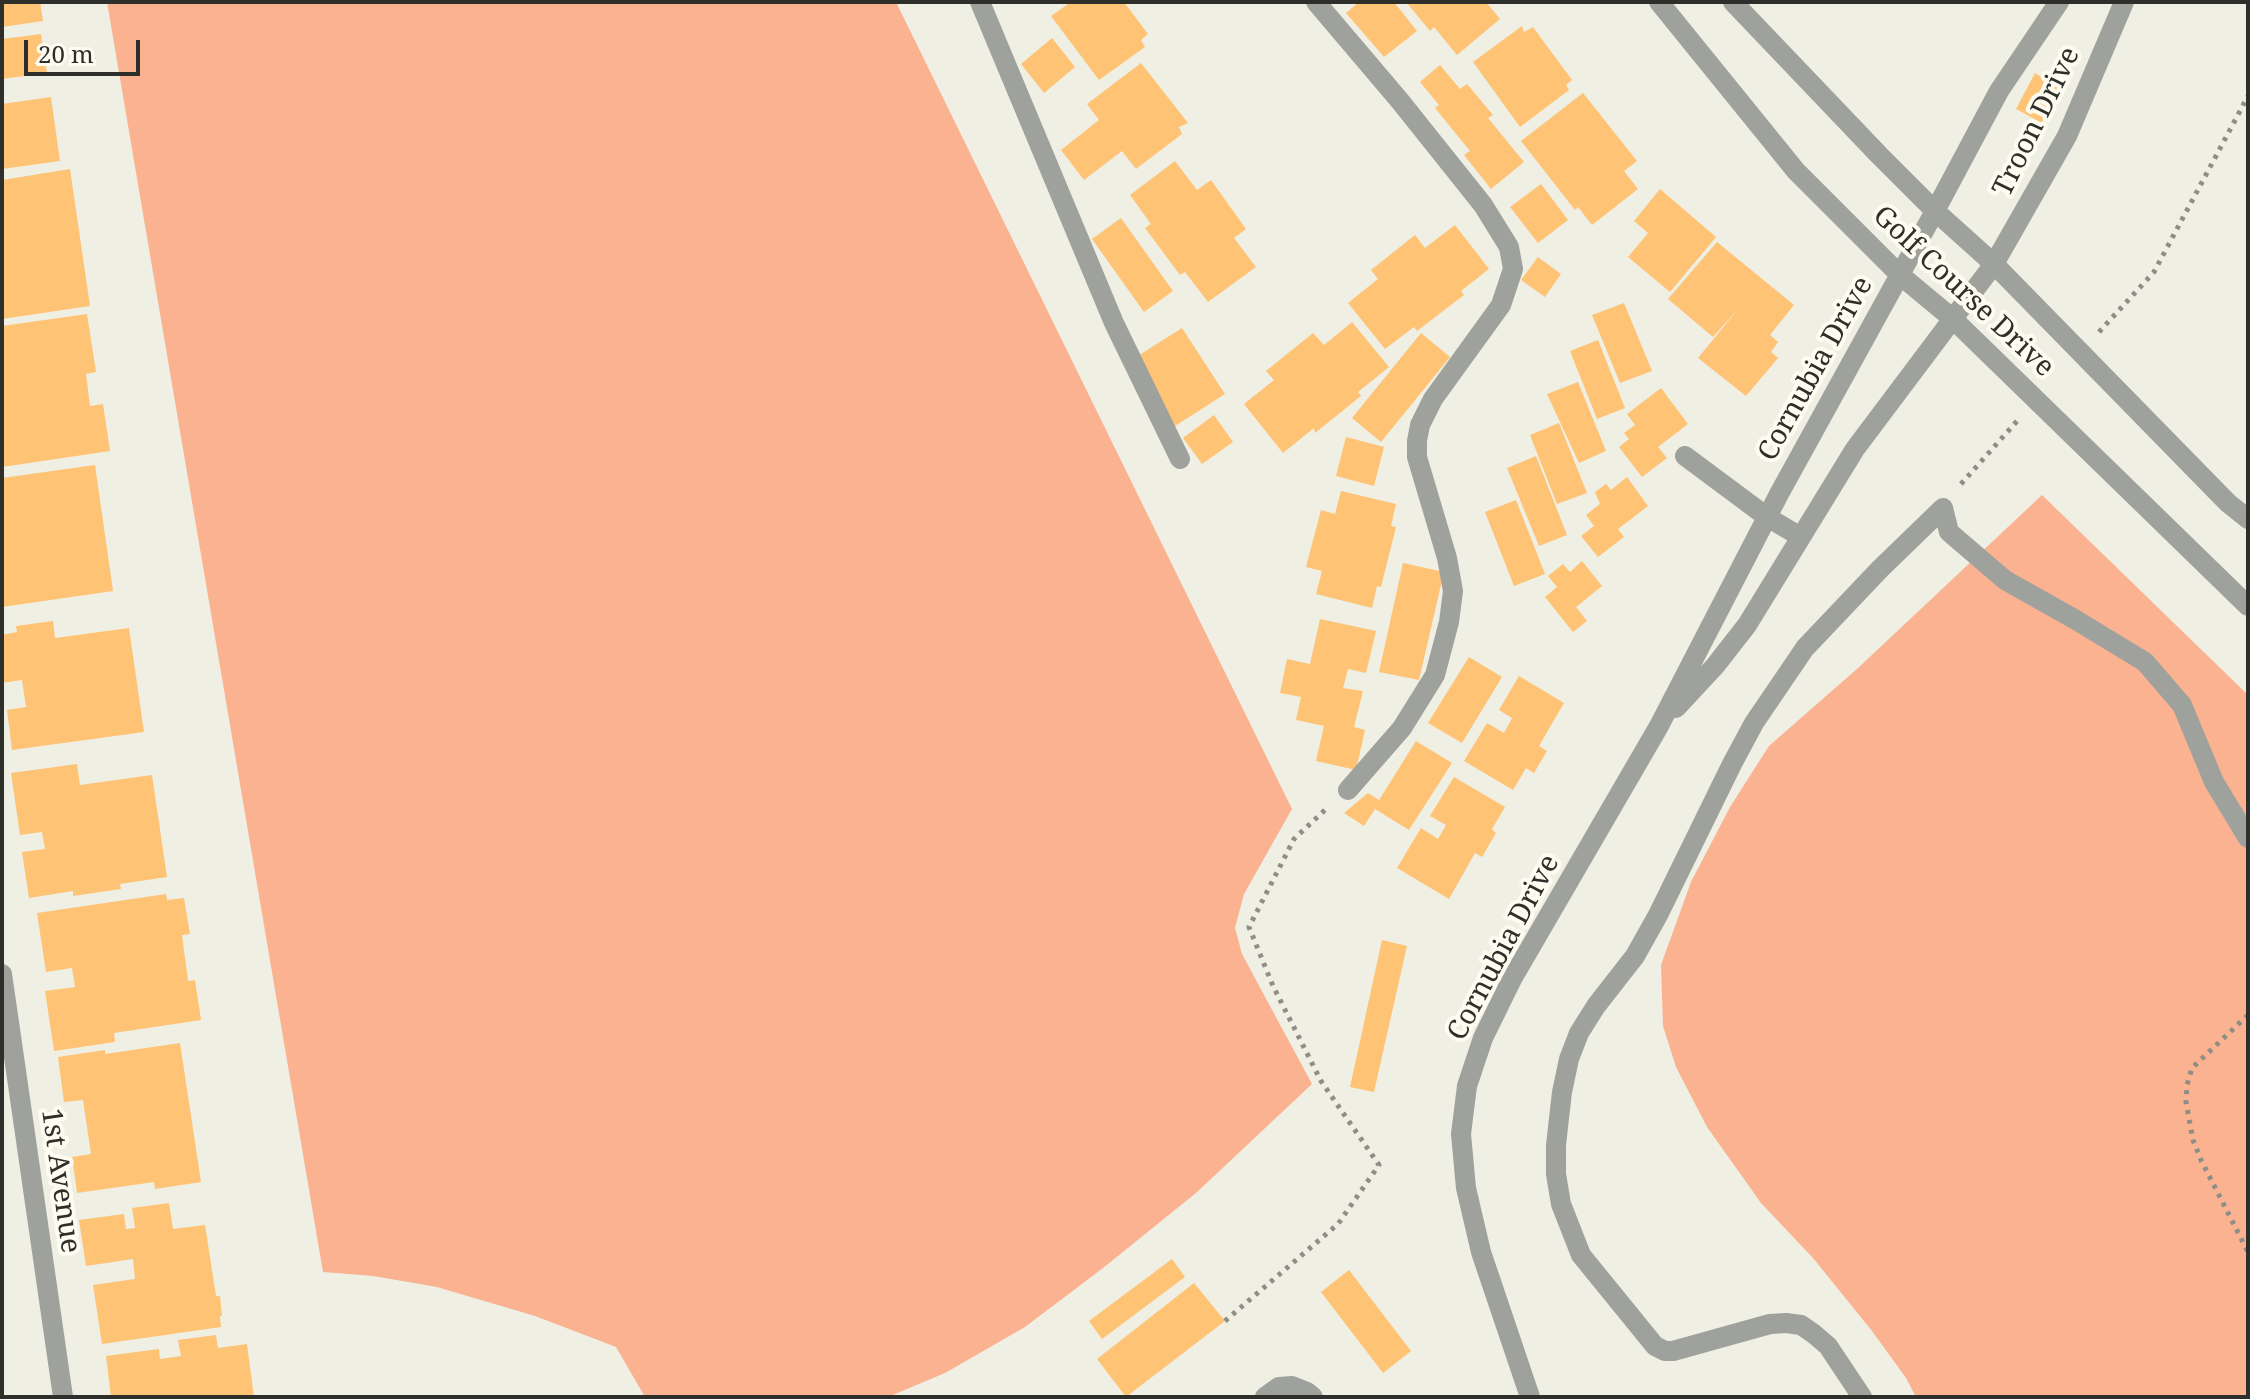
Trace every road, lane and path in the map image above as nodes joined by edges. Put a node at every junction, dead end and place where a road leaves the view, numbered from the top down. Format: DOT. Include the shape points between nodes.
graph roads {
  1 [pos="980,2"];
  2 [pos="1316,2"];
  3 [pos="1659,2"];
  4 [pos="1733,2"];
  5 [pos="2059,2"];
  6 [pos="2124,2"];
  7 [pos="2248,96"];
  8 [pos="1935,211"];
  9 [pos="1994,264"];
  10 [pos="1900,275"];
  11 [pos="1953,319"];
  12 [pos="2095,336"];
  13 [pos="2022,415"];
  14 [pos="1685,456"];
  15 [pos="1180,459"];
  16 [pos="1969,472"];
  17 [pos="1767,517"];
  18 [pos="2248,519"];
  19 [pos="1801,537"];
  20 [pos="2248,606"];
  21 [pos="1659,726"];
  22 [pos="1348,790"];
  23 [pos="2248,838"];
  24 [pos="2,974"];
  25 [pos="2248,1015"];
  26 [pos="2248,1252"];
  27 [pos="1225,1321"];
  28 [pos="63,1397"];
  29 [pos="1265,1397"];
  30 [pos="1313,1397"];
  31 [pos="1530,1397"];
  32 [pos="1862,1397"];
  1 -- 15 [label="street" via="1114,323"];
  2 -- 22 [label="street" via="1483,205 1509,247 1513,269 1501,305 1420,425 1417,457 1453,591 1435,675 1402,728"];
  3 -- 10 [label="street, Golf Course Drive" via="1796,171"];
  4 -- 8 [label="street, Golf Course Drive"];
  5 -- 8 [label="street, Troon Drive" via="1999,91"];
  6 -- 9 [label="street, Troon Drive" via="2067,136"];
  7 -- 12 [label="path" via="2154,272"];
  8 -- 9 [label="street, Golf Course Drive"];
  8 -- 10 [label="street, Cornubia Drive"];
  9 -- 11 [label="street, Cornubia Drive"];
  9 -- 18 [label="street, Golf Course Drive"];
  10 -- 11 [label="street, Golf Course Drive"];
  10 -- 17 [label="street, Cornubia Drive"];
  11 -- 19 [label="street, Cornubia Drive" via="1855,449"];
  11 -- 20 [label="street, Golf Course Drive"];
  13 -- 16 [label="path"];
  14 -- 17 [label="street"];
  17 -- 19 [label="street"];
  17 -- 21 [label="street, Cornubia Drive"];
  19 -- 21 [label="street, Cornubia Drive" via="1747,625"];
  21 -- 31 [label="street, Cornubia Drive" via="1512,979 1467,1086 1461,1134 1466,1188 1481,1252"];
  22 -- 27 [label="path" via="1294,839 1249,927 1321,1081 1379,1165 1338,1224"];
  23 -- 32 [label="street" via="2214,782 2182,705 2145,662 2005,580 1949,532 1943,508 1805,648 1754,723 1643,943 1579,1033 1562,1092 1556,1174 1566,1222 1581,1255 1655,1346 1673,1351 1770,1324 1801,1325 1828,1346"];
  24 -- 28 [label="street, 1st Avenue"];
  25 -- 26 [label="path" via="2192,1068 2186,1102 2201,1160"];
  29 -- 30 [label="street" via="1292,1386"];
}
